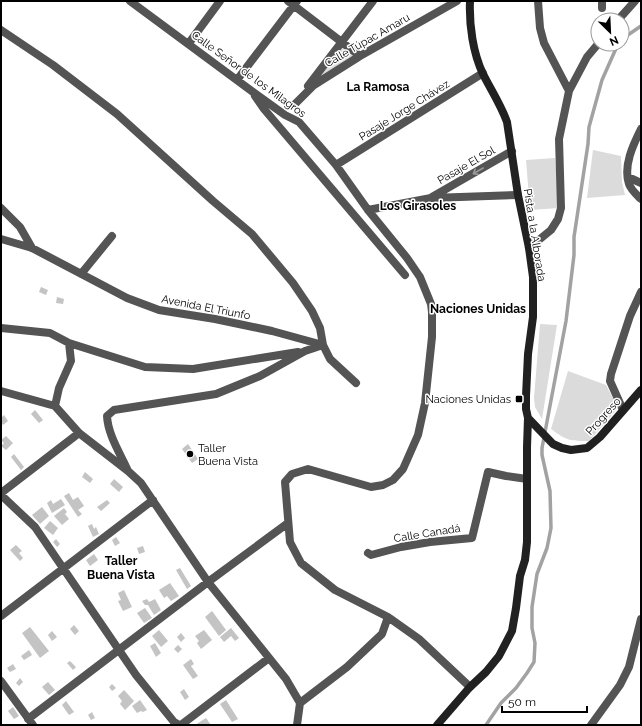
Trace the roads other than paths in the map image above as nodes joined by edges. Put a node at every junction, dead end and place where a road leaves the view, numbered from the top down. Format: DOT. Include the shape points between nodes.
graph roads {
  1 [pos="130,1"];
  2 [pos="220,1"];
  3 [pos="373,1"];
  4 [pos="457,1"];
  5 [pos="470,1"];
  6 [pos="538,1"];
  7 [pos="635,1"];
  8 [pos="293,2"];
  9 [pos="142,4"];
  10 [pos="625,12"];
  11 [pos="1,30"];
  12 [pos="342,41"];
  13 [pos="189,44"];
  14 [pos="591,52"];
  15 [pos="360,56"];
  16 [pos="483,73"];
  17 [pos="237,80"];
  18 [pos="569,91"];
  19 [pos="253,92"];
  20 [pos="294,105"];
  21 [pos="285,115"];
  22 [pos="641,129"];
  23 [pos="512,151"];
  24 [pos="336,166"];
  25 [pos="628,177"];
  26 [pos="641,183"];
  27 [pos="518,195"];
  28 [pos="431,198"];
  29 [pos="641,199"];
  30 [pos="1,208"];
  31 [pos="368,210"];
  32 [pos="112,236"];
  33 [pos="1,239"];
  34 [pos="32,248"];
  35 [pos="529,248"];
  36 [pos="81,274"];
  37 [pos="405,275"];
  38 [pos="641,292"];
  39 [pos="1,328"];
  40 [pos="68,342"];
  41 [pos="323,346"];
  42 [pos="305,351"];
  43 [pos="356,384"];
  44 [pos="641,390"];
  45 [pos="1,391"];
  46 [pos="55,406"];
  47 [pos="623,410"];
  48 [pos="528,418"];
  49 [pos="78,433"];
  50 [pos="128,471"];
  51 [pos="527,479"];
  52 [pos="1,494"];
  53 [pos="154,500"];
  54 [pos="288,523"];
  55 [pos="368,552"];
  56 [pos="63,568"];
  57 [pos="208,582"];
  58 [pos="1,616"];
  59 [pos="388,617"];
  60 [pos="641,619"];
  61 [pos="119,650"];
  62 [pos="269,658"];
  63 [pos="1,681"];
  64 [pos="470,687"];
  65 [pos="300,703"];
  66 [pos="31,722"];
  67 [pos="180,725"];
  68 [pos="297,725"];
  69 [pos="437,725"];
  70 [pos="591,725"];
  1 -- 9 [label="street, Calle Señor de los Milagros"];
  2 -- 13 [label="street"];
  3 -- 12 [label="street"];
  4 -- 15 [label="street, Calle Túpac Amaru"];
  5 -- 16 [label="main road, Pista a la Alborada" via="473,40"];
  6 -- 18 [label="street" via="544,43"];
  7 -- 10 [label="street"];
  8 -- 12 [label="street"];
  8 -- 17 [label="street"];
  9 -- 13 [label="street, Calle Señor de los Milagros"];
  11 -- 41 [label="street" via="53,65 117,114 252,234 289,278 312,311 320,328"];
  12 -- 15 [label="street"];
  12 -- 20 [label="street"];
  13 -- 17 [label="street, Calle Señor de los Milagros"];
  14 -- 18 [label="street"];
  15 -- 20 [label="street, Calle Túpac Amaru" via="314,85"];
  16 -- 23 [label="main road, Pista a la Alborada" via="505,116"];
  16 -- 24 [label="street, Pasaje Jorge Chávez"];
  17 -- 19 [label="street, Calle Señor de los Milagros"];
  18 -- 35 [label="street" via="559,139 562,208 551,230"];
  19 -- 21 [label="street, Calle Señor de los Milagros"];
  19 -- 37 [label="street" via="264,109"];
  20 -- 21 [label="street"];
  21 -- 24 [label="street, Calle Señor de los Milagros" via="299,122"];
  22 -- 25 [label="street" via="629,160"];
  23 -- 27 [label="main road, Pista a la Alborada"];
  23 -- 28 [label="street, Pasaje El Sol, one-way"];
  24 -- 31 [label="street, Calle Señor de los Milagros"];
  25 -- 26 [label="street"];
  25 -- 29 [label="street" via="629,185"];
  27 -- 28 [label="street, Pasaje El Sol"];
  27 -- 35 [label="main road, Pista a la Alborada"];
  28 -- 31 [label="street, Pasaje El Sol"];
  30 -- 34 [label="street" via="20,227"];
  31 -- 54 [label="street, Calle Señor de los Milagros" via="420,277 431,304 432,337 426,403 418,435 403,469 393,480 383,485 371,487 308,469 292,474 285,482"];
  32 -- 36 [label="street"];
  33 -- 34 [label="street, Avenida El Triunfo"];
  34 -- 36 [label="street, Avenida El Triunfo"];
  35 -- 48 [label="main road, Pista a la Alborada" via="533,277 533,317 528,354"];
  36 -- 41 [label="street, Avenida El Triunfo" via="127,298 159,310 222,320"];
  38 -- 47 [label="street" via="630,316 611,374 610,381"];
  39 -- 40 [label="street" via="50,333"];
  40 -- 42 [label="street" via="145,368 193,369"];
  40 -- 46 [label="street" via="70,361"];
  41 -- 42 [label="street"];
  41 -- 43 [label="street" via="330,359"];
  42 -- 50 [label="street" via="260,376 216,394 114,410 107,416 108,424"];
  44 -- 47 [label="main road, Progreso"];
  45 -- 46 [label="street"];
  46 -- 49 [label="street"];
  47 -- 48 [label="main road, Progreso" via="593,444 578,450 553,444"];
  48 -- 51 [label="main road, Pista a la Alborada"];
  49 -- 50 [label="street"];
  49 -- 52 [label="street"];
  50 -- 53 [label="street"];
  51 -- 55 [label="street, Calle Canadá" via="488,472 472,538 424,543 371,555"];
  51 -- 64 [label="main road, Pista a la Alborada" via="527,542 512,631 499,656"];
  52 -- 56 [label="street" via="35,527"];
  53 -- 56 [label="street"];
  53 -- 57 [label="street"];
  54 -- 57 [label="street"];
  54 -- 59 [label="street, Calle Señor de los Milagros" via="290,542 301,563 335,590"];
  56 -- 58 [label="street"];
  56 -- 61 [label="street"];
  57 -- 61 [label="street"];
  57 -- 62 [label="street"];
  59 -- 64 [label="street, Calle Señor de los Milagros" via="419,640"];
  59 -- 65 [label="street" via="382,634 347,667"];
  60 -- 70 [label="street" via="629,667 620,685"];
  61 -- 66 [label="street"];
  61 -- 67 [label="street" via="174,722"];
  62 -- 65 [label="street" via="286,679"];
  62 -- 67 [label="street"];
  63 -- 66 [label="street"];
  64 -- 69 [label="main road, Pista a la Alborada"];
  65 -- 68 [label="street"];
}
